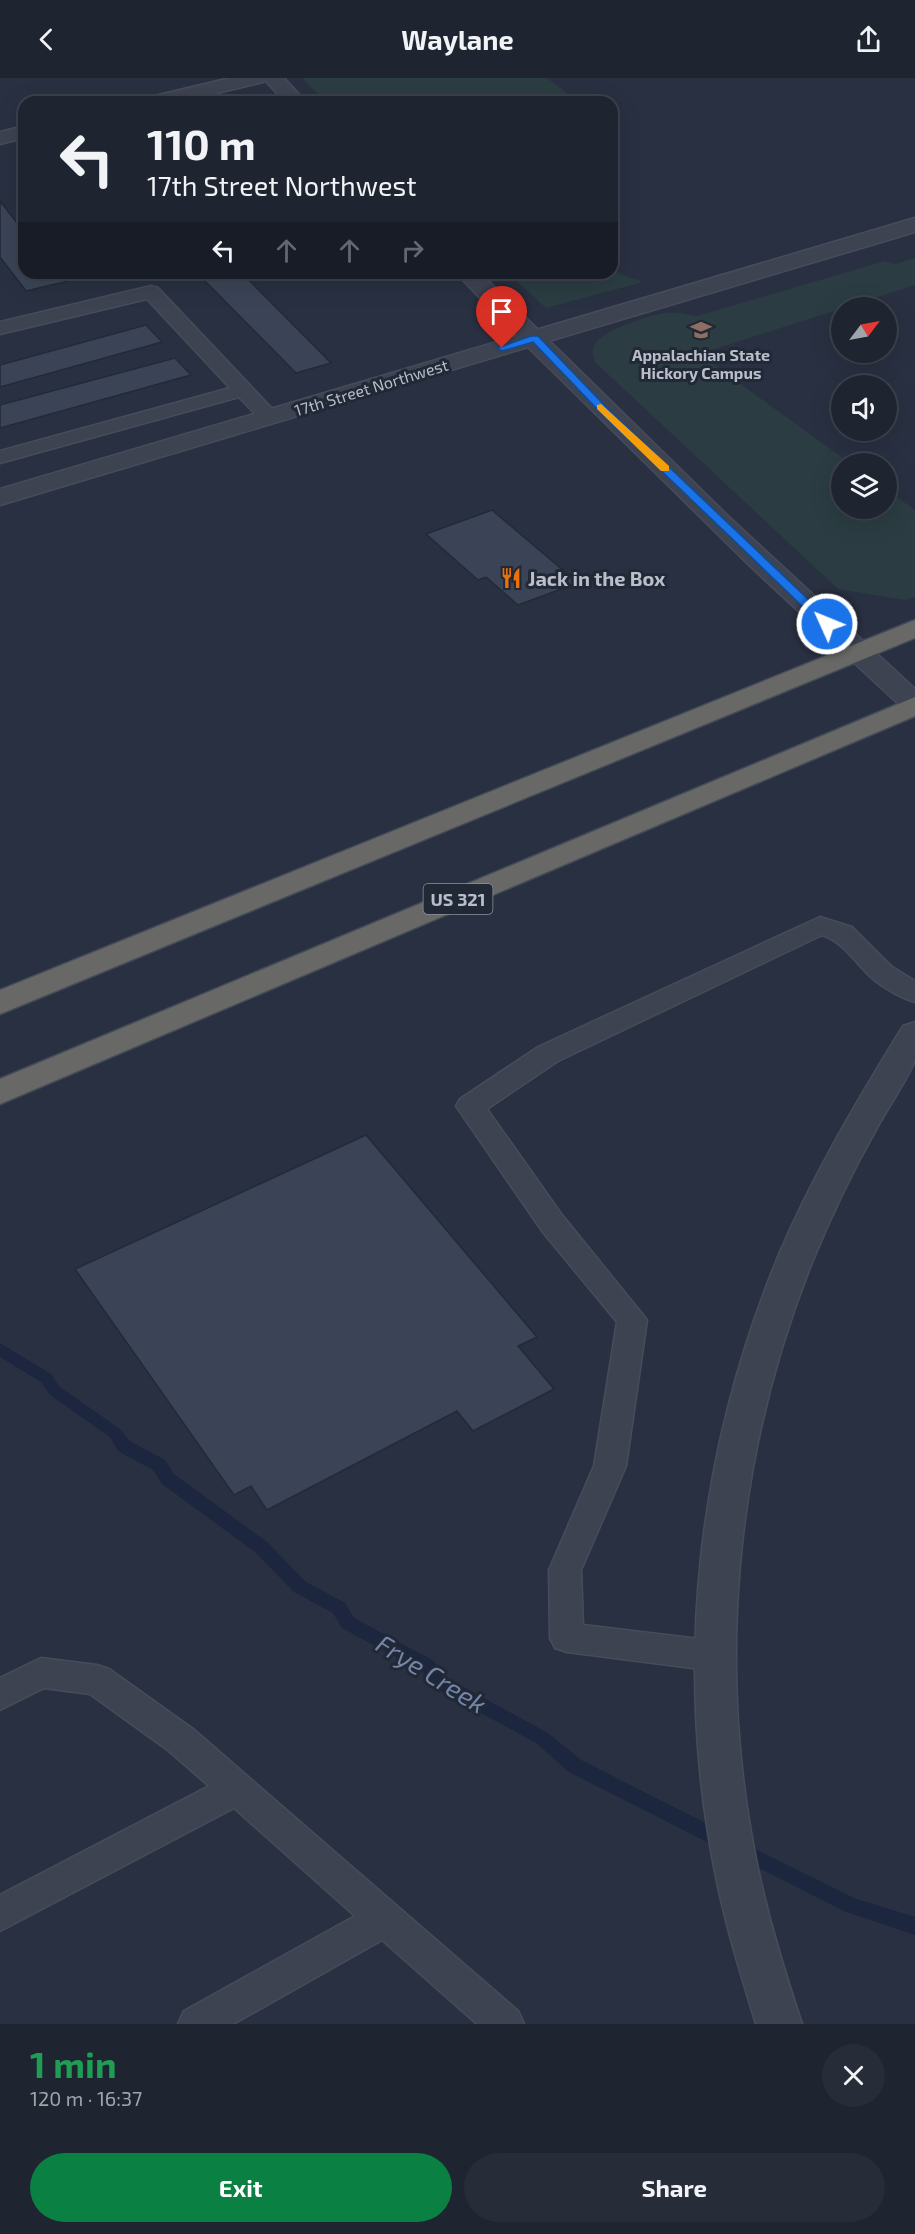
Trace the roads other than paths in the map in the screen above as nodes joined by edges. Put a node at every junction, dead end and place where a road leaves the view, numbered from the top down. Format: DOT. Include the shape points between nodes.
graph roads {
  1 [pos="256,78"];
  2 [pos="273,78"];
  3 [pos="179,96"];
  4 [pos="290,96"];
  5 [pos="18,134"];
  6 [pos="0,138"];
  7 [pos="915,225"];
  8 [pos="473,279"];
  9 [pos="0,328"];
  10 [pos="534,338"];
  11 [pos="244,390"];
  12 [pos="270,418"];
  13 [pos="0,457"];
  14 [pos="0,497"];
  15 [pos="915,628"];
  16 [pos="857,652"];
  17 [pos="915,705"];
  18 [pos="915,993"];
  19 [pos="0,1003"];
  20 [pos="915,1034"];
  21 [pos="0,1092"];
  22 [pos="716,1656"];
  23 [pos="0,1695"];
  24 [pos="237,1789"];
  25 [pos="0,1914"];
  26 [pos="385,1919"];
  27 [pos="196,2024"];
  28 [pos="505,2024"];
  29 [pos="779,2024"];
  1 -- 3 [label="street"];
  2 -- 4 [label="street"];
  5 -- 6 [label="street"];
  7 -- 10 [label="street, 17th Street Northwest"];
  8 -- 10 [label="street"];
  9 -- 11 [label="lane" via="151,292"];
  10 -- 12 [label="street, 17th Street Northwest"];
  10 -- 16 [label="street" via="603,410"];
  11 -- 12 [label="lane"];
  11 -- 13 [label="lane"];
  12 -- 14 [label="street, 17th Street Northwest"];
  15 -- 16 [label="highway"];
  16 -- 17 [label="street"];
  16 -- 19 [label="highway"];
  17 -- 21 [label="highway, US 321"];
  18 -- 22 [label="lane" via="883,973 843,933 820,926 548,1054 470,1106 552,1223 632,1320 610,1466 565,1570 567,1638"];
  20 -- 22 [label="street" via="869,1109 810,1226 756,1373 727,1497 716,1597"];
  22 -- 29 [label="street" via="716,1716 730,1830 746,1915"];
  23 -- 24 [label="lane" via="41,1673 97,1680 181,1740"];
  24 -- 25 [label="lane"];
  24 -- 26 [label="lane"];
  26 -- 27 [label="lane"];
  26 -- 28 [label="lane"];
}
